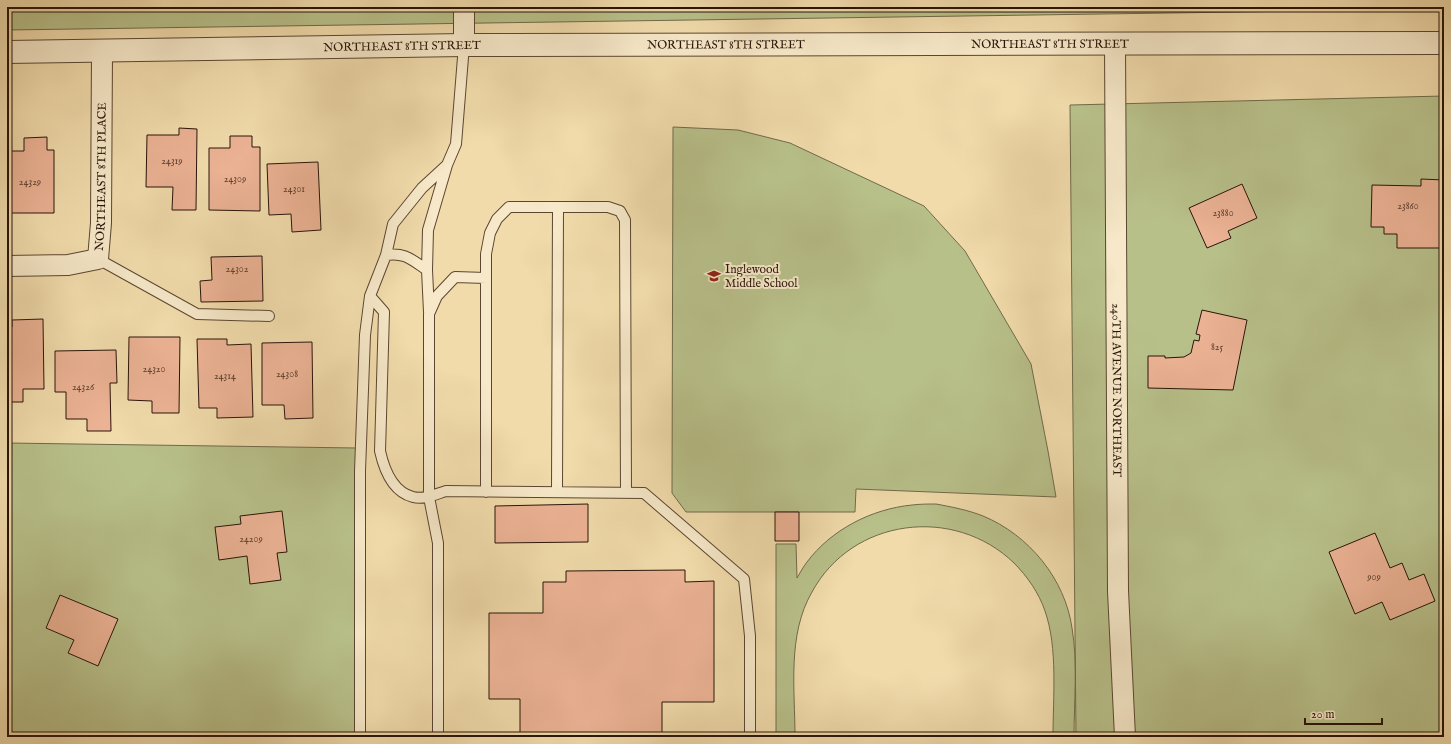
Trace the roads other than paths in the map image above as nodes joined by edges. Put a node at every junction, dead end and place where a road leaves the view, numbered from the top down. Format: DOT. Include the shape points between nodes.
graph roads {
  1 [pos="464,7"];
  2 [pos="1444,43"];
  3 [pos="1115,44"];
  4 [pos="464,45"];
  5 [pos="102,50"];
  6 [pos="7,52"];
  7 [pos="447,165"];
  8 [pos="558,207"];
  9 [pos="386,255"];
  10 [pos="98,259"];
  11 [pos="7,266"];
  12 [pos="427,270"];
  13 [pos="486,278"];
  14 [pos="370,296"];
  15 [pos="429,314"];
  16 [pos="269,316"];
  17 [pos="486,492"];
  18 [pos="557,492"];
  19 [pos="626,493"];
  20 [pos="429,497"];
  21 [pos="360,737"];
  22 [pos="438,737"];
  23 [pos="750,737"];
  24 [pos="1125,737"];
  1 -- 4 [label="street"];
  2 -- 3 [label="street, NORTHEAST 8TH STREET"];
  3 -- 4 [label="street, NORTHEAST 8TH STREET"];
  3 -- 24 [label="street, 240TH AVENUE NORTHEAST" via="1118,591"];
  4 -- 5 [label="street, NORTHEAST 8TH STREET"];
  4 -- 7 [label="lane" via="456,144"];
  5 -- 6 [label="street, NORTHEAST 8TH STREET"];
  5 -- 10 [label="street, NORTHEAST 8TH PLACE" via="101,216"];
  7 -- 9 [label="lane" via="422,188 393,224"];
  7 -- 12 [label="lane" via="428,230"];
  8 -- 13 [label="lane" via="509,207 496,219 486,254"];
  8 -- 18 [label="lane"];
  8 -- 19 [label="lane" via="608,207 620,211 625,220"];
  9 -- 12 [label="lane" via="409,257"];
  9 -- 14 [label="lane"];
  10 -- 11 [label="street, NORTHEAST 8TH PLACE" via="68,265"];
  10 -- 16 [label="lane" via="197,314"];
  12 -- 15 [label="lane"];
  13 -- 15 [label="lane" via="455,277 438,296"];
  13 -- 17 [label="lane"];
  14 -- 20 [label="lane" via="384,312 380,430 383,466 402,492 414,497"];
  14 -- 21 [label="lane" via="365,335 360,471"];
  15 -- 20 [label="lane"];
  17 -- 18 [label="lane"];
  17 -- 20 [label="lane" via="446,491"];
  18 -- 19 [label="lane"];
  19 -- 23 [label="lane" via="644,493 744,579 750,636"];
  20 -- 22 [label="lane" via="438,544"];
}
